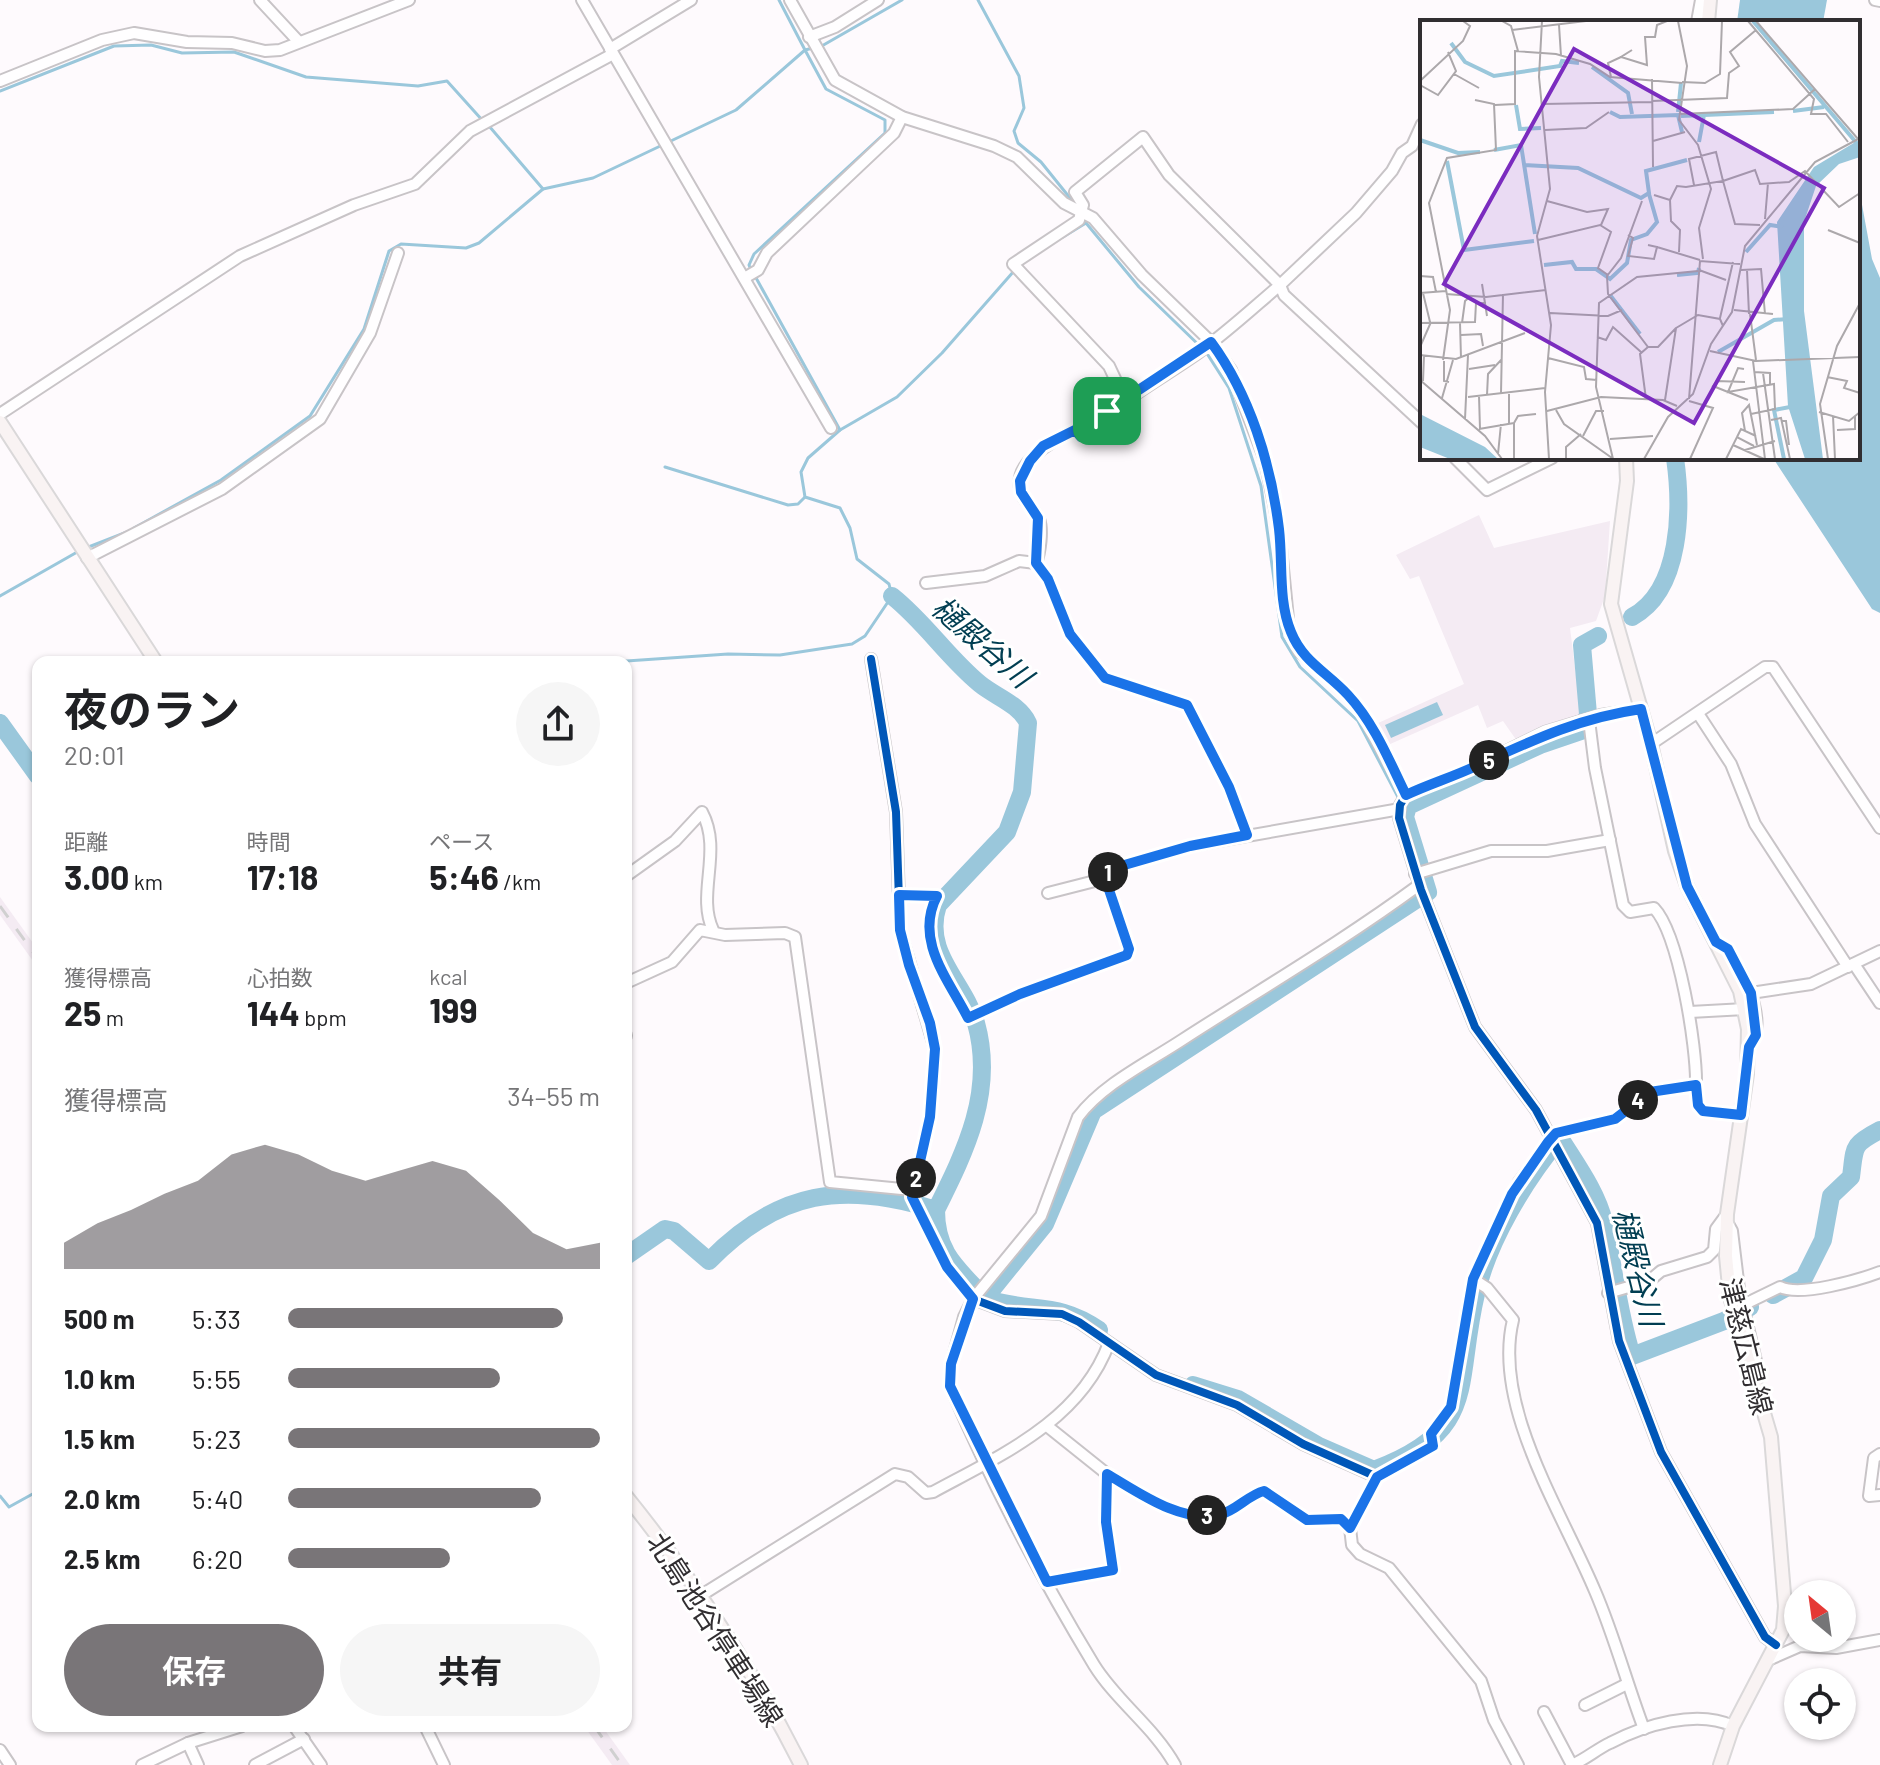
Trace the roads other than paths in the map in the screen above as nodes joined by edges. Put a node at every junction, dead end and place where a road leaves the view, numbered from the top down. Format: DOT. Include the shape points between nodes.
graph roads {
  1 [pos="260,0"];
  2 [pos="409,0"];
  3 [pos="582,0"];
  4 [pos="691,0"];
  5 [pos="790,0"];
  6 [pos="878,0"];
  7 [pos="1701,0"];
  8 [pos="1710,0"];
  9 [pos="1697,20"];
  10 [pos="1708,20"];
  11 [pos="811,40"];
  12 [pos="299,42"];
  13 [pos="611,52"];
  14 [pos="0,81"];
  15 [pos="902,117"];
  16 [pos="1420,128"];
  17 [pos="1081,213"];
  18 [pos="398,253"];
  19 [pos="751,274"];
  20 [pos="1280,285"];
  21 [pos="1205,347"];
  22 [pos="1125,400"];
  23 [pos="0,414"];
  24 [pos="1420,421"];
  25 [pos="0,422"];
  26 [pos="831,428"];
  27 [pos="1457,460"];
  28 [pos="1548,460"];
  29 [pos="1626,460"];
  30 [pos="84,552"];
  31 [pos="1036,563"];
  32 [pos="926,583"];
  33 [pos="152,656"];
  34 [pos="871,659"];
  35 [pos="1641,709"];
  36 [pos="1699,715"];
  37 [pos="1587,720"];
  38 [pos="1651,744"];
  39 [pos="1402,802"];
  40 [pos="1880,828"];
  41 [pos="1247,835"];
  42 [pos="1610,840"];
  43 [pos="632,872"];
  44 [pos="1104,875"];
  45 [pos="1420,887"];
  46 [pos="1048,893"];
  47 [pos="899,895"];
  48 [pos="713,930"];
  49 [pos="1716,942"];
  50 [pos="1880,951"];
  51 [pos="1851,965"];
  52 [pos="632,980"];
  53 [pos="1754,992"];
  54 [pos="1880,1003"];
  55 [pos="1745,1009"];
  56 [pos="1690,1012"];
  57 [pos="1749,1047"];
  58 [pos="1696,1085"];
  59 [pos="1741,1115"];
  60 [pos="1556,1143"];
  61 [pos="913,1198"];
  62 [pos="1727,1218"];
  63 [pos="1880,1272"];
  64 [pos="1477,1282"];
  65 [pos="1608,1293"];
  66 [pos="977,1294"];
  67 [pos="1743,1305"];
  68 [pos="1109,1343"];
  69 [pos="1753,1373"];
  70 [pos="1047,1426"];
  71 [pos="1880,1454"];
  72 [pos="988,1462"];
  73 [pos="1107,1474"];
  74 [pos="1373,1475"];
  75 [pos="1880,1495"];
  76 [pos="632,1504"];
  77 [pos="1347,1525"];
  78 [pos="1047,1582"];
  79 [pos="700,1596"];
  80 [pos="1880,1640"];
  81 [pos="1776,1645"];
  82 [pos="1768,1660"];
  83 [pos="1627,1684"];
  84 [pos="1585,1705"];
  85 [pos="1544,1712"];
  86 [pos="1733,1726"];
  87 [pos="1644,1729"];
  88 [pos="223,1732"];
  89 [pos="299,1732"];
  90 [pos="428,1732"];
  91 [pos="304,1739"];
  92 [pos="188,1743"];
  93 [pos="0,1750"];
  94 [pos="10,1765"];
  95 [pos="142,1765"];
  96 [pos="198,1765"];
  97 [pos="255,1765"];
  98 [pos="321,1765"];
  99 [pos="444,1765"];
  100 [pos="801,1765"];
  101 [pos="1175,1765"];
  102 [pos="1518,1765"];
  103 [pos="1572,1765"];
  104 [pos="1720,1765"];
  1 -- 12 [label="street"];
  2 -- 12 [label="street"];
  3 -- 13 [label="street"];
  4 -- 13 [label="street"];
  5 -- 11 [label="street"];
  6 -- 11 [label="street"];
  7 -- 9 [label="street"];
  8 -- 10 [label="main road"];
  11 -- 15 [label="street" via="835,80"];
  12 -- 14 [label="street" via="265,51 134,33"];
  13 -- 19 [label="street" via="664,145"];
  13 -- 23 [label="street" via="479,126 422,180 240,256"];
  15 -- 17 [label="street" via="1017,157"];
  15 -- 19 [label="street" via="894,133"];
  16 -- 20 [label="street" via="1412,146 1356,213"];
  17 -- 20 [label="street" via="1075,192 1143,137 1169,175"];
  17 -- 21 [label="street"];
  17 -- 22 [label="street" via="1013,264 1109,366"];
  18 -- 30 [label="street" via="370,333 320,419 222,489"];
  19 -- 26 [label="street"];
  20 -- 21 [label="street"];
  20 -- 24 [label="street" via="1284,295"];
  21 -- 22 [label="street"];
  21 -- 39 [label="street" via="1231,370 1265,460 1279,528 1289,629 1299,651 1361,711"];
  22 -- 31 [label="street" via="1081,437 1075,430 1043,446 1030,461 1020,481 1038,518"];
  25 -- 30 [label="main road"];
  27 -- 28 [label="street" via="1487,490"];
  29 -- 35 [label="main road, 津慈広島線" via="1611,604"];
  30 -- 33 [label="main road"];
  31 -- 32 [label="street" via="1019,561 985,576"];
  31 -- 41 [label="street" via="1070,634 1105,678 1187,705"];
  34 -- 47 [label="street" via="896,812"];
  35 -- 37 [label="street"];
  35 -- 38 [label="main road, 津慈広島線"];
  36 -- 38 [label="street"];
  36 -- 40 [label="street" via="1765,667 1773,667"];
  36 -- 51 [label="street" via="1731,764 1755,824"];
  37 -- 39 [label="street" via="1545,732"];
  37 -- 42 [label="street"];
  38 -- 49 [label="main road, 津慈広島線" via="1687,886"];
  39 -- 41 [label="street"];
  39 -- 45 [label="street"];
  41 -- 44 [label="street" via="1190,846"];
  42 -- 45 [label="street" via="1547,851 1482,852"];
  42 -- 56 [label="street" via="1623,905 1630,912 1658,911"];
  43 -- 48 [label="street" via="675,841 702,812 711,846 707,917"];
  44 -- 46 [label="street"];
  44 -- 47 [label="street" via="1127,955 968,1018 932,951 929,911 937,896"];
  45 -- 60 [label="street" via="1475,1027"];
  45 -- 66 [label="street" via="1086,1107 1041,1216"];
  47 -- 61 [label="street" via="906,954 935,1049 930,1117"];
  48 -- 52 [label="street" via="700,930 672,962"];
  48 -- 61 [label="street" via="795,937 830,1182"];
  49 -- 53 [label="street" via="1728,949"];
  49 -- 55 [label="main road, 津慈広島線"];
  50 -- 51 [label="street"];
  51 -- 53 [label="street" via="1811,984"];
  51 -- 54 [label="street"];
  53 -- 57 [label="street" via="1756,1035"];
  55 -- 56 [label="street"];
  55 -- 57 [label="main road, 津慈広島線"];
  56 -- 58 [label="street"];
  57 -- 59 [label="main road, 津慈広島線"];
  58 -- 59 [label="street" via="1703,1111"];
  58 -- 60 [label="street" via="1650,1092 1615,1119 1556,1133"];
  59 -- 62 [label="main road, 津慈広島線"];
  60 -- 64 [label="street" via="1519,1182"];
  60 -- 65 [label="street" via="1597,1223"];
  61 -- 66 [label="street" via="947,1267"];
  62 -- 65 [label="street" via="1716,1229 1714,1250 1707,1257"];
  62 -- 67 [label="street"];
  62 -- 69 [label="main road, 津慈広島線" via="1730,1297"];
  63 -- 67 [label="street" via="1803,1289 1780,1287"];
  64 -- 74 [label="street" via="1451,1407 1432,1441 1413,1460"];
  64 -- 83 [label="street" via="1513,1320 1507,1357 1525,1434 1597,1594"];
  65 -- 81 [label="street" via="1619,1341 1661,1452 1765,1637"];
  66 -- 68 [label="street" via="1005,1311 1062,1314"];
  66 -- 72 [label="street" via="964,1317 950,1378"];
  67 -- 69 [label="street" via="1757,1365"];
  68 -- 70 [label="street" via="1085,1389"];
  68 -- 74 [label="street" via="1156,1375 1237,1405 1303,1444"];
  69 -- 81 [label="main road, 津慈広島線" via="1771,1437 1777,1486 1785,1606"];
  70 -- 72 [label="street"];
  70 -- 73 [label="street"];
  71 -- 75 [label="street" via="1874,1458 1869,1496"];
  72 -- 78 [label="street"];
  72 -- 79 [label="street" via="926,1493 908,1477 895,1474"];
  73 -- 77 [label="street" via="1147,1500 1186,1512 1221,1515 1264,1491 1307,1520"];
  73 -- 78 [label="street" via="1113,1570"];
  74 -- 77 [label="street"];
  76 -- 79 [label="main road, 北島池谷停車場線"];
  77 -- 102 [label="street" via="1352,1545 1389,1568 1481,1681"];
  78 -- 101 [label="street" via="1095,1667 1156,1735"];
  79 -- 100 [label="main road, 北島池谷停車場線"];
  80 -- 82 [label="street" via="1836,1648 1800,1646"];
  81 -- 82 [label="main road, 津慈広島線"];
  82 -- 86 [label="main road, 津慈広島線"];
  83 -- 84 [label="street"];
  83 -- 87 [label="street"];
  85 -- 103 [label="street"];
  86 -- 87 [label="street" via="1690,1719"];
  86 -- 104 [label="main road, 津慈広島線"];
  87 -- 103 [label="street"];
  88 -- 92 [label="street"];
  89 -- 91 [label="street"];
  90 -- 99 [label="street"];
  91 -- 97 [label="street"];
  91 -- 98 [label="street"];
  92 -- 95 [label="street"];
  92 -- 96 [label="street"];
  93 -- 94 [label="street"];
}
